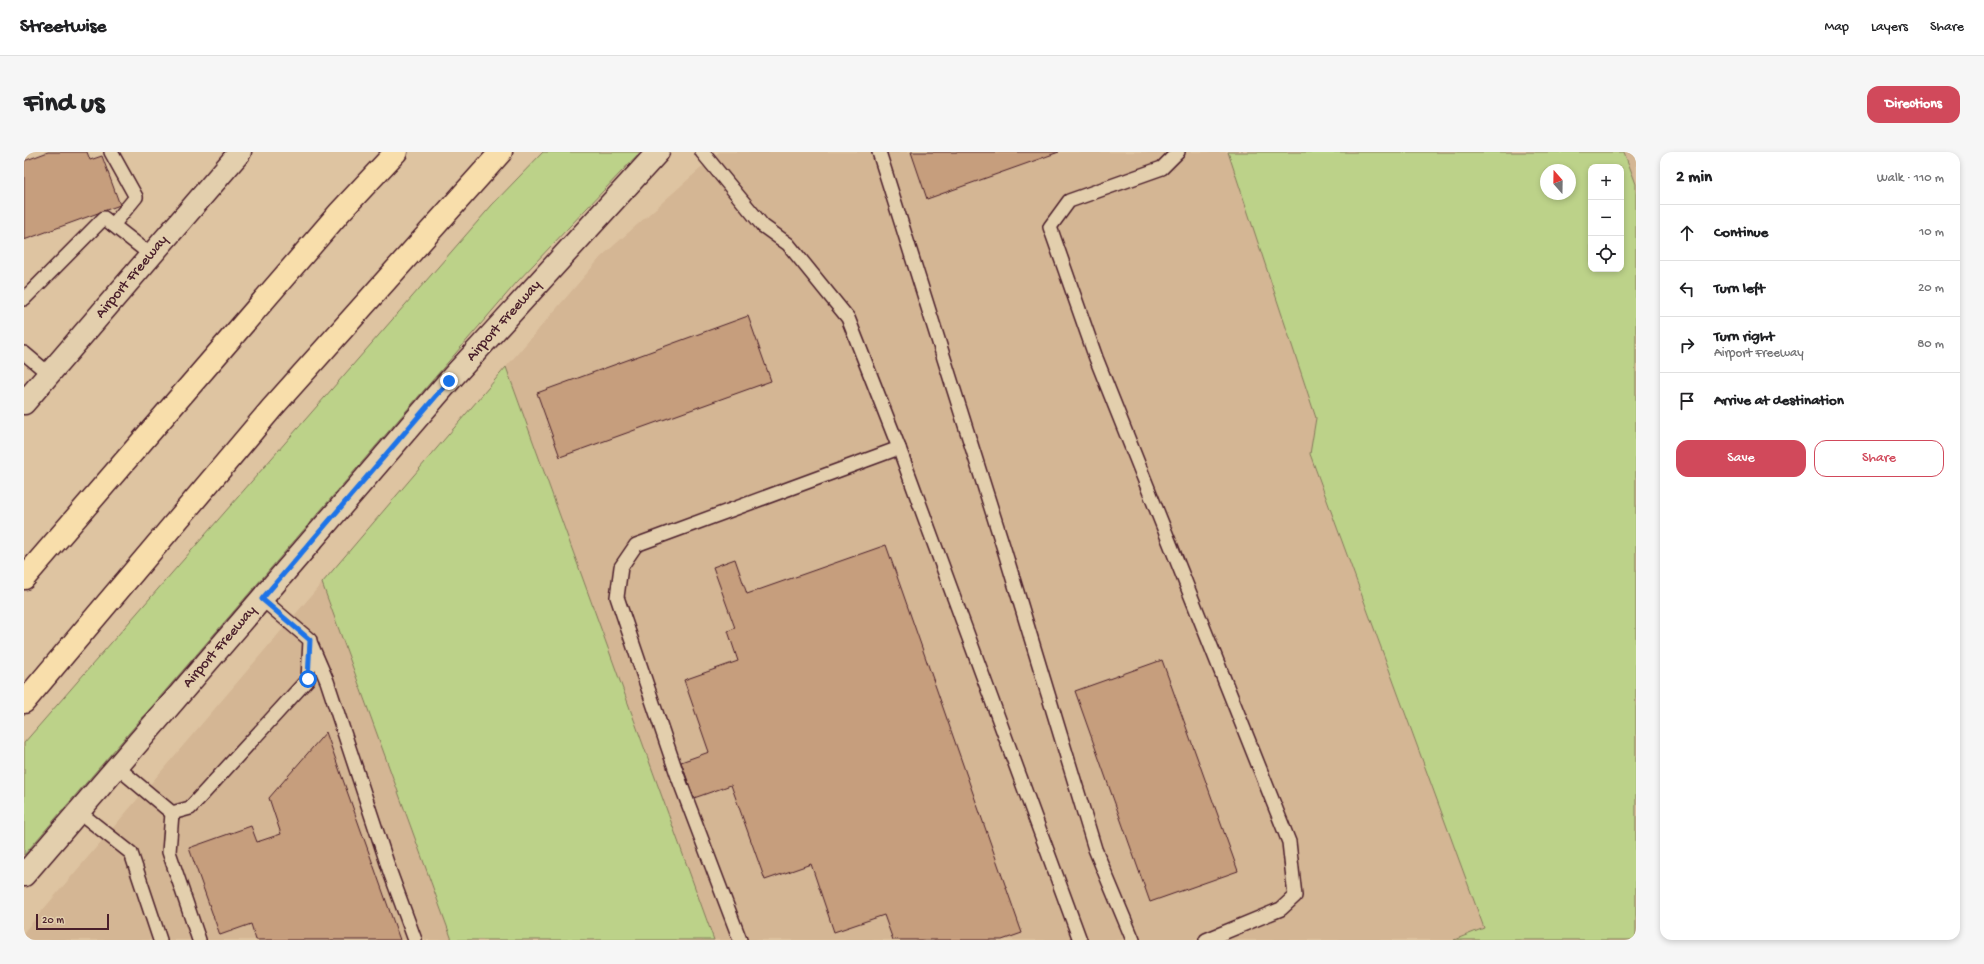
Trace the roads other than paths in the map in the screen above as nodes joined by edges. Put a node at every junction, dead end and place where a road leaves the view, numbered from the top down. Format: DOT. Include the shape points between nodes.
graph roads {
  1 [pos="111,152"];
  2 [pos="240,152"];
  3 [pos="396,152"];
  4 [pos="501,152"];
  5 [pos="658,152"];
  6 [pos="702,152"];
  7 [pos="879,152"];
  8 [pos="1178,152"];
  9 [pos="113,225"];
  10 [pos="150,255"];
  11 [pos="24,299"];
  12 [pos="24,352"];
  13 [pos="49,374"];
  14 [pos="24,403"];
  15 [pos="899,448"];
  16 [pos="24,578"];
  17 [pos="262,599"];
  18 [pos="310,640"];
  19 [pos="24,702"];
  20 [pos="118,767"];
  21 [pos="78,812"];
  22 [pos="172,813"];
  23 [pos="24,876"];
  24 [pos="160,940"];
  25 [pos="200,940"];
  26 [pos="415,940"];
  27 [pos="740,940"];
  28 [pos="1080,940"];
  29 [pos="1133,940"];
  30 [pos="1206,940"];
  1 -- 9 [label="lane" via="136,197"];
  2 -- 10 [label="main road, Airport Freeway"];
  3 -- 16 [label="highway" via="340,212"];
  4 -- 19 [label="highway" via="272,408"];
  5 -- 17 [label="main road, Airport Freeway" via="449,381"];
  6 -- 15 [label="lane" via="764,226 788,244 848,318"];
  7 -- 29 [label="lane" via="1095,848"];
  8 -- 30 [label="lane" via="1162,168 1069,201 1050,227 1096,358 1288,842 1294,896 1281,909"];
  9 -- 10 [label="lane"];
  9 -- 11 [label="lane" via="104,218"];
  10 -- 13 [label="main road, Airport Freeway"];
  12 -- 13 [label="lane"];
  13 -- 14 [label="main road, Airport Freeway"];
  15 -- 27 [label="lane" via="636,545 621,567 617,597 678,777"];
  15 -- 28 [label="lane"];
  17 -- 18 [label="lane"];
  17 -- 20 [label="main road, Airport Freeway"];
  18 -- 22 [label="lane" via="308,679 190,808"];
  18 -- 26 [label="lane" via="327,681"];
  20 -- 21 [label="main road, Airport Freeway"];
  20 -- 22 [label="lane"];
  21 -- 23 [label="main road, Airport Freeway"];
  21 -- 24 [label="lane" via="131,853"];
  22 -- 25 [label="lane" via="169,852"];
}
